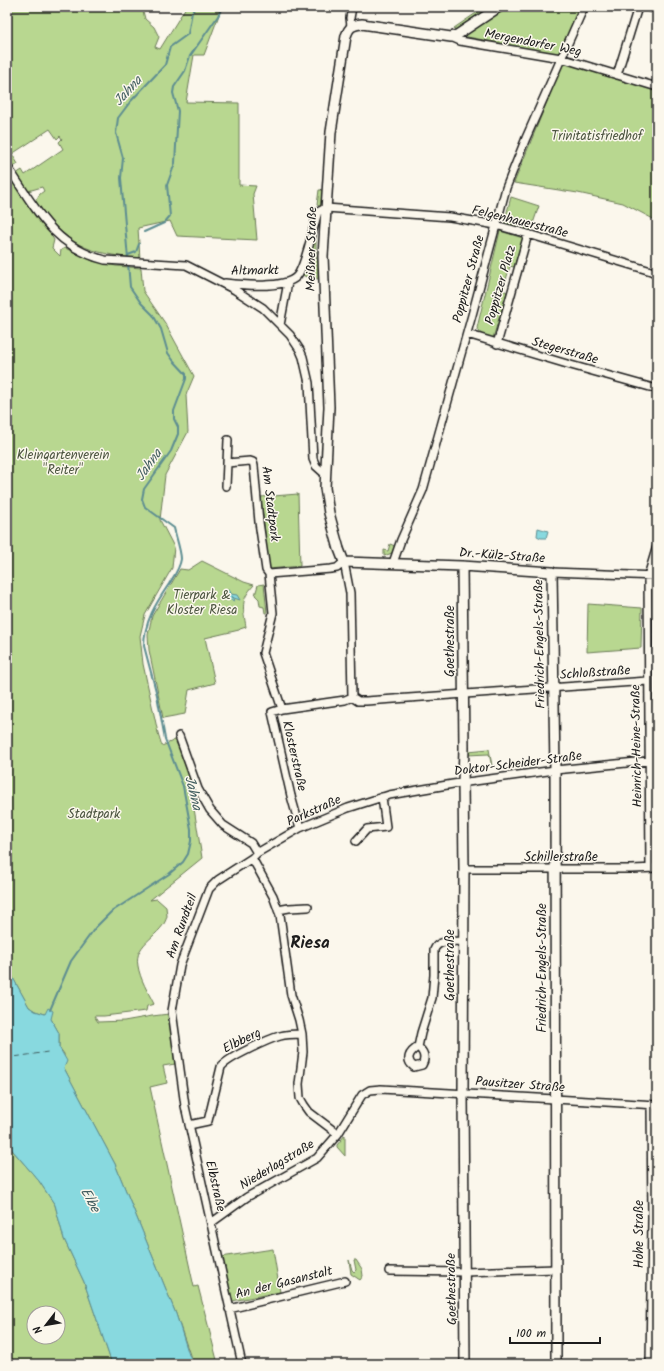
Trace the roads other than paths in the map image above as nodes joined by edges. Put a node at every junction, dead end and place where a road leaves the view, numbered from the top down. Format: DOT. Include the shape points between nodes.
graph roads {
  1 [pos="352,7"];
  2 [pos="499,7"];
  3 [pos="584,7"];
  4 [pos="638,7"];
  5 [pos="648,7"];
  6 [pos="657,9"];
  7 [pos="351,26"];
  8 [pos="451,37"];
  9 [pos="561,58"];
  10 [pos="617,75"];
  11 [pos="657,87"];
  12 [pos="7,166"];
  13 [pos="326,208"];
  14 [pos="496,225"];
  15 [pos="528,234"];
  16 [pos="657,274"];
  17 [pos="290,282"];
  18 [pos="222,283"];
  19 [pos="280,325"];
  20 [pos="467,334"];
  21 [pos="496,344"];
  22 [pos="657,389"];
  23 [pos="228,440"];
  24 [pos="227,463"];
  25 [pos="326,475"];
  26 [pos="226,486"];
  27 [pos="657,546"];
  28 [pos="344,562"];
  29 [pos="393,563"];
  30 [pos="462,566"];
  31 [pos="552,572"];
  32 [pos="269,574"];
  33 [pos="648,576"];
  34 [pos="657,576"];
  35 [pos="648,681"];
  36 [pos="554,688"];
  37 [pos="463,694"];
  38 [pos="352,698"];
  39 [pos="282,709"];
  40 [pos="272,712"];
  41 [pos="179,736"];
  42 [pos="653,760"];
  43 [pos="555,770"];
  44 [pos="463,783"];
  45 [pos="382,797"];
  46 [pos="300,828"];
  47 [pos="356,841"];
  48 [pos="255,855"];
  49 [pos="464,868"];
  50 [pos="654,868"];
  51 [pos="555,869"];
  52 [pos="308,907"];
  53 [pos="278,910"];
  54 [pos="464,941"];
  55 [pos="172,1011"];
  56 [pos="302,1034"];
  57 [pos="418,1047"];
  58 [pos="381,1089"];
  59 [pos="463,1093"];
  60 [pos="556,1099"];
  61 [pos="654,1105"];
  62 [pos="189,1125"];
  63 [pos="338,1134"];
  64 [pos="654,1219"];
  65 [pos="211,1223"];
  66 [pos="556,1269"];
  67 [pos="654,1269"];
  68 [pos="389,1271"];
  69 [pos="464,1272"];
  70 [pos="345,1281"];
  71 [pos="229,1309"];
  72 [pos="242,1364"];
  73 [pos="465,1364"];
  74 [pos="556,1364"];
  75 [pos="650,1364"];
  1 -- 7 [label="street"];
  2 -- 8 [label="main road"];
  3 -- 9 [label="street, Poppitzer Straße"];
  4 -- 10 [label="street"];
  5 -- 6 [label="street"];
  7 -- 8 [label="main road" via="362,24"];
  7 -- 13 [label="main road, Meißner Straße" via="346,36 333,117"];
  8 -- 9 [label="street, Mergendorfer Weg" via="460,41"];
  9 -- 10 [label="street, Mergendorfer Weg"];
  9 -- 14 [label="street, Poppitzer Straße" via="506,188"];
  10 -- 11 [label="street, Mergendorfer Weg"];
  12 -- 18 [label="street" via="48,224 75,248 95,257 114,261 186,265"];
  13 -- 14 [label="street, Felgenhauerstraße" via="450,217"];
  13 -- 17 [label="street" via="318,212 302,266 298,276"];
  13 -- 25 [label="main road, Meißner Straße" via="323,256 329,426"];
  14 -- 15 [label="street, Felgenhauerstraße"];
  14 -- 20 [label="street, Poppitzer Straße"];
  15 -- 16 [label="street, Felgenhauerstraße"];
  15 -- 21 [label="street, Poppitzer Platz"];
  17 -- 18 [label="street, Altmarkt" via="265,285"];
  17 -- 19 [label="street, Altmarkt"];
  18 -- 19 [label="street" via="263,308"];
  19 -- 25 [label="street" via="300,350 306,365 313,458 316,466"];
  20 -- 21 [label="street, Stegerstraße"];
  20 -- 29 [label="street, Poppitzer Straße" via="423,490"];
  21 -- 22 [label="street, Stegerstraße"];
  23 -- 24 [label="street"];
  24 -- 26 [label="street"];
  24 -- 32 [label="street, Am Stadtpark" via="253,462 266,570"];
  25 -- 28 [label="main road, Meißner Straße" via="329,514"];
  27 -- 33 [label="street, Heinrich-Heine-Straße"];
  28 -- 29 [label="main road, Dr.-Külz-Straße"];
  28 -- 32 [label="street" via="331,569"];
  28 -- 38 [label="street" via="350,594"];
  29 -- 30 [label="main road, Dr.-Külz-Straße"];
  30 -- 31 [label="main road, Dr.-Külz-Straße"];
  30 -- 37 [label="main road, Goethestraße"];
  31 -- 33 [label="street, Dr.-Külz-Straße"];
  31 -- 36 [label="main road, Friedrich-Engels-Straße"];
  32 -- 39 [label="street" via="273,613 263,653"];
  33 -- 34 [label="street, Dr.-Külz-Straße"];
  33 -- 35 [label="street, Heinrich-Heine-Straße"];
  35 -- 36 [label="street, Schloßstraße"];
  35 -- 42 [label="street, Heinrich-Heine-Straße"];
  36 -- 37 [label="street, Schloßstraße"];
  36 -- 43 [label="main road, Friedrich-Engels-Straße"];
  37 -- 38 [label="street, Schloßstraße" via="366,701"];
  37 -- 44 [label="main road, Goethestraße"];
  38 -- 39 [label="street, Schloßstraße"];
  39 -- 40 [label="street, Schloßstraße"];
  40 -- 46 [label="street, Klosterstraße"];
  41 -- 48 [label="street" via="206,804 227,828 251,843"];
  42 -- 43 [label="street, Doktor-Scheider-Straße"];
  42 -- 50 [label="street, Heinrich-Heine-Straße"];
  43 -- 44 [label="street, Doktor-Scheider-Straße"];
  43 -- 51 [label="main road, Friedrich-Engels-Straße"];
  44 -- 45 [label="street, Doktor-Scheider-Straße"];
  44 -- 49 [label="main road, Goethestraße"];
  45 -- 46 [label="street, Parkstraße"];
  45 -- 47 [label="street" via="386,827 367,829"];
  46 -- 48 [label="street, Parkstraße"];
  48 -- 53 [label="street"];
  48 -- 55 [label="street, Am Rundteil" via="209,889 180,965"];
  49 -- 51 [label="street, Schillerstraße"];
  49 -- 54 [label="main road, Goethestraße"];
  50 -- 51 [label="street, Schillerstraße"];
  51 -- 60 [label="main road, Friedrich-Engels-Straße"];
  52 -- 53 [label="street"];
  53 -- 56 [label="street" via="291,995"];
  54 -- 57 [label="street" via="438,943 435,947 432,998"];
  54 -- 59 [label="main road, Goethestraße"];
  55 -- 62 [label="street, Elbstraße"];
  56 -- 62 [label="street, Elbberg" via="279,1036 224,1063 208,1121"];
  56 -- 63 [label="street" via="300,1098 309,1112"];
  58 -- 59 [label="street, Pausitzer Straße"];
  58 -- 63 [label="street, Niederlagstraße" via="370,1090 362,1095"];
  59 -- 60 [label="street, Pausitzer Straße"];
  59 -- 69 [label="main road, Goethestraße"];
  60 -- 61 [label="street, Pausitzer Straße"];
  60 -- 66 [label="main road, Friedrich-Engels-Straße"];
  61 -- 64 [label="street, Hohe Straße"];
  62 -- 65 [label="street, Elbstraße"];
  63 -- 65 [label="street, Niederlagstraße" via="317,1158 247,1196"];
  64 -- 67 [label="street, Hohe Straße"];
  65 -- 71 [label="street, Elbstraße"];
  66 -- 69 [label="street"];
  66 -- 74 [label="main road, Friedrich-Engels-Straße"];
  67 -- 75 [label="street, Hohe Straße"];
  68 -- 69 [label="street"];
  69 -- 73 [label="main road, Goethestraße"];
  70 -- 71 [label="street, An der Gasanstalt"];
  71 -- 72 [label="street, Elbstraße"];
}
